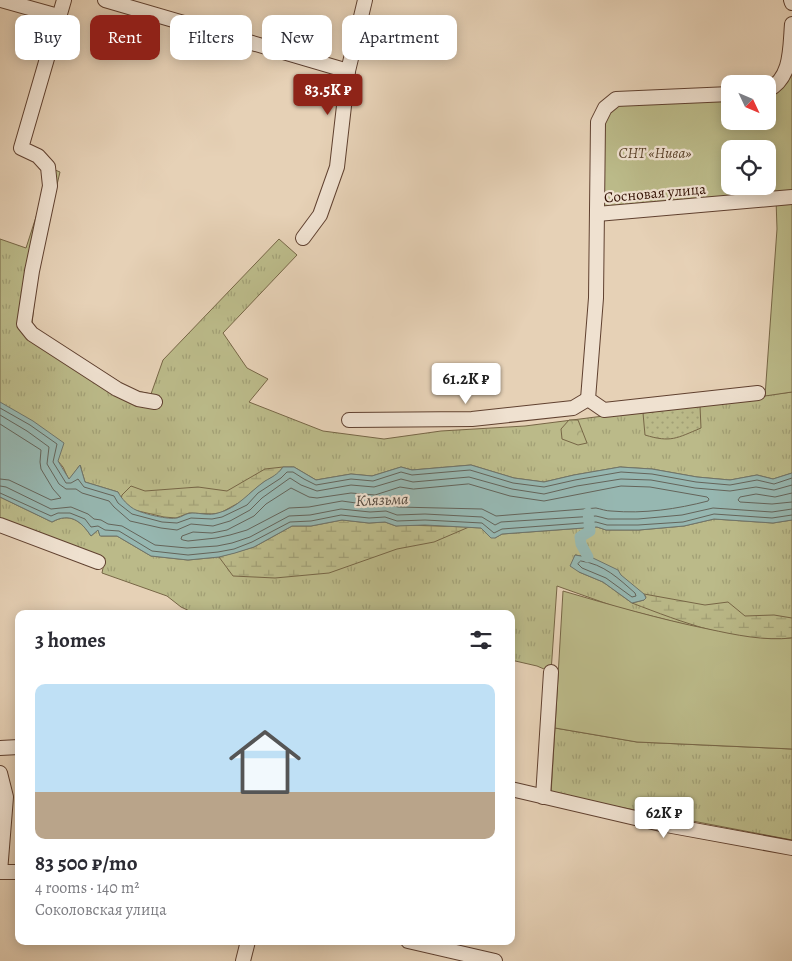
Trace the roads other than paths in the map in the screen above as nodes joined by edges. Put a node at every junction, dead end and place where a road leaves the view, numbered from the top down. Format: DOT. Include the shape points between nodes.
graph roads {
  1 [pos="0,0"];
  2 [pos="64,0"];
  3 [pos="105,0"];
  4 [pos="365,0"];
  5 [pos="54,15"];
  6 [pos="58,15"];
  7 [pos="792,24"];
  8 [pos="46,60"];
  9 [pos="348,71"];
  10 [pos="776,85"];
  11 [pos="721,94"];
  12 [pos="792,198"];
  13 [pos="597,214"];
  14 [pos="303,238"];
  15 [pos="758,392"];
  16 [pos="588,399"];
  17 [pos="155,402"];
  18 [pos="349,420"];
  19 [pos="0,525"];
  20 [pos="98,562"];
  21 [pos="551,672"];
  22 [pos="0,748"];
  23 [pos="15,748"];
  24 [pos="0,773"];
  25 [pos="515,790"];
  26 [pos="543,797"];
  27 [pos="792,848"];
  28 [pos="0,872"];
  29 [pos="15,872"];
  30 [pos="247,945"];
  31 [pos="425,945"];
  32 [pos="243,961"];
  33 [pos="494,961"];
  1 -- 5 [label="street"];
  2 -- 6 [label="street"];
  3 -- 9 [label="street"];
  4 -- 9 [label="street"];
  7 -- 10 [label="street" via="788,67"];
  8 -- 17 [label="street" via="21,148 38,156 48,167 50,186 24,324 32,334 117,389 138,399"];
  9 -- 14 [label="street" via="337,167 320,215"];
  11 -- 13 [label="street" via="616,98 605,108 598,122"];
  12 -- 13 [label="street, Сосновая улица"];
  13 -- 16 [label="street" via="596,298"];
  15 -- 16 [label="street" via="604,410"];
  16 -- 18 [label="street" via="573,408 472,419"];
  19 -- 20 [label="street"];
  21 -- 26 [label="street"];
  22 -- 23 [label="street"];
  24 -- 28 [label="street" via="6,797"];
  25 -- 26 [label="street"];
  26 -- 27 [label="street" via="661,824"];
  28 -- 29 [label="street"];
  30 -- 32 [label="street"];
  31 -- 33 [label="street"];
}
